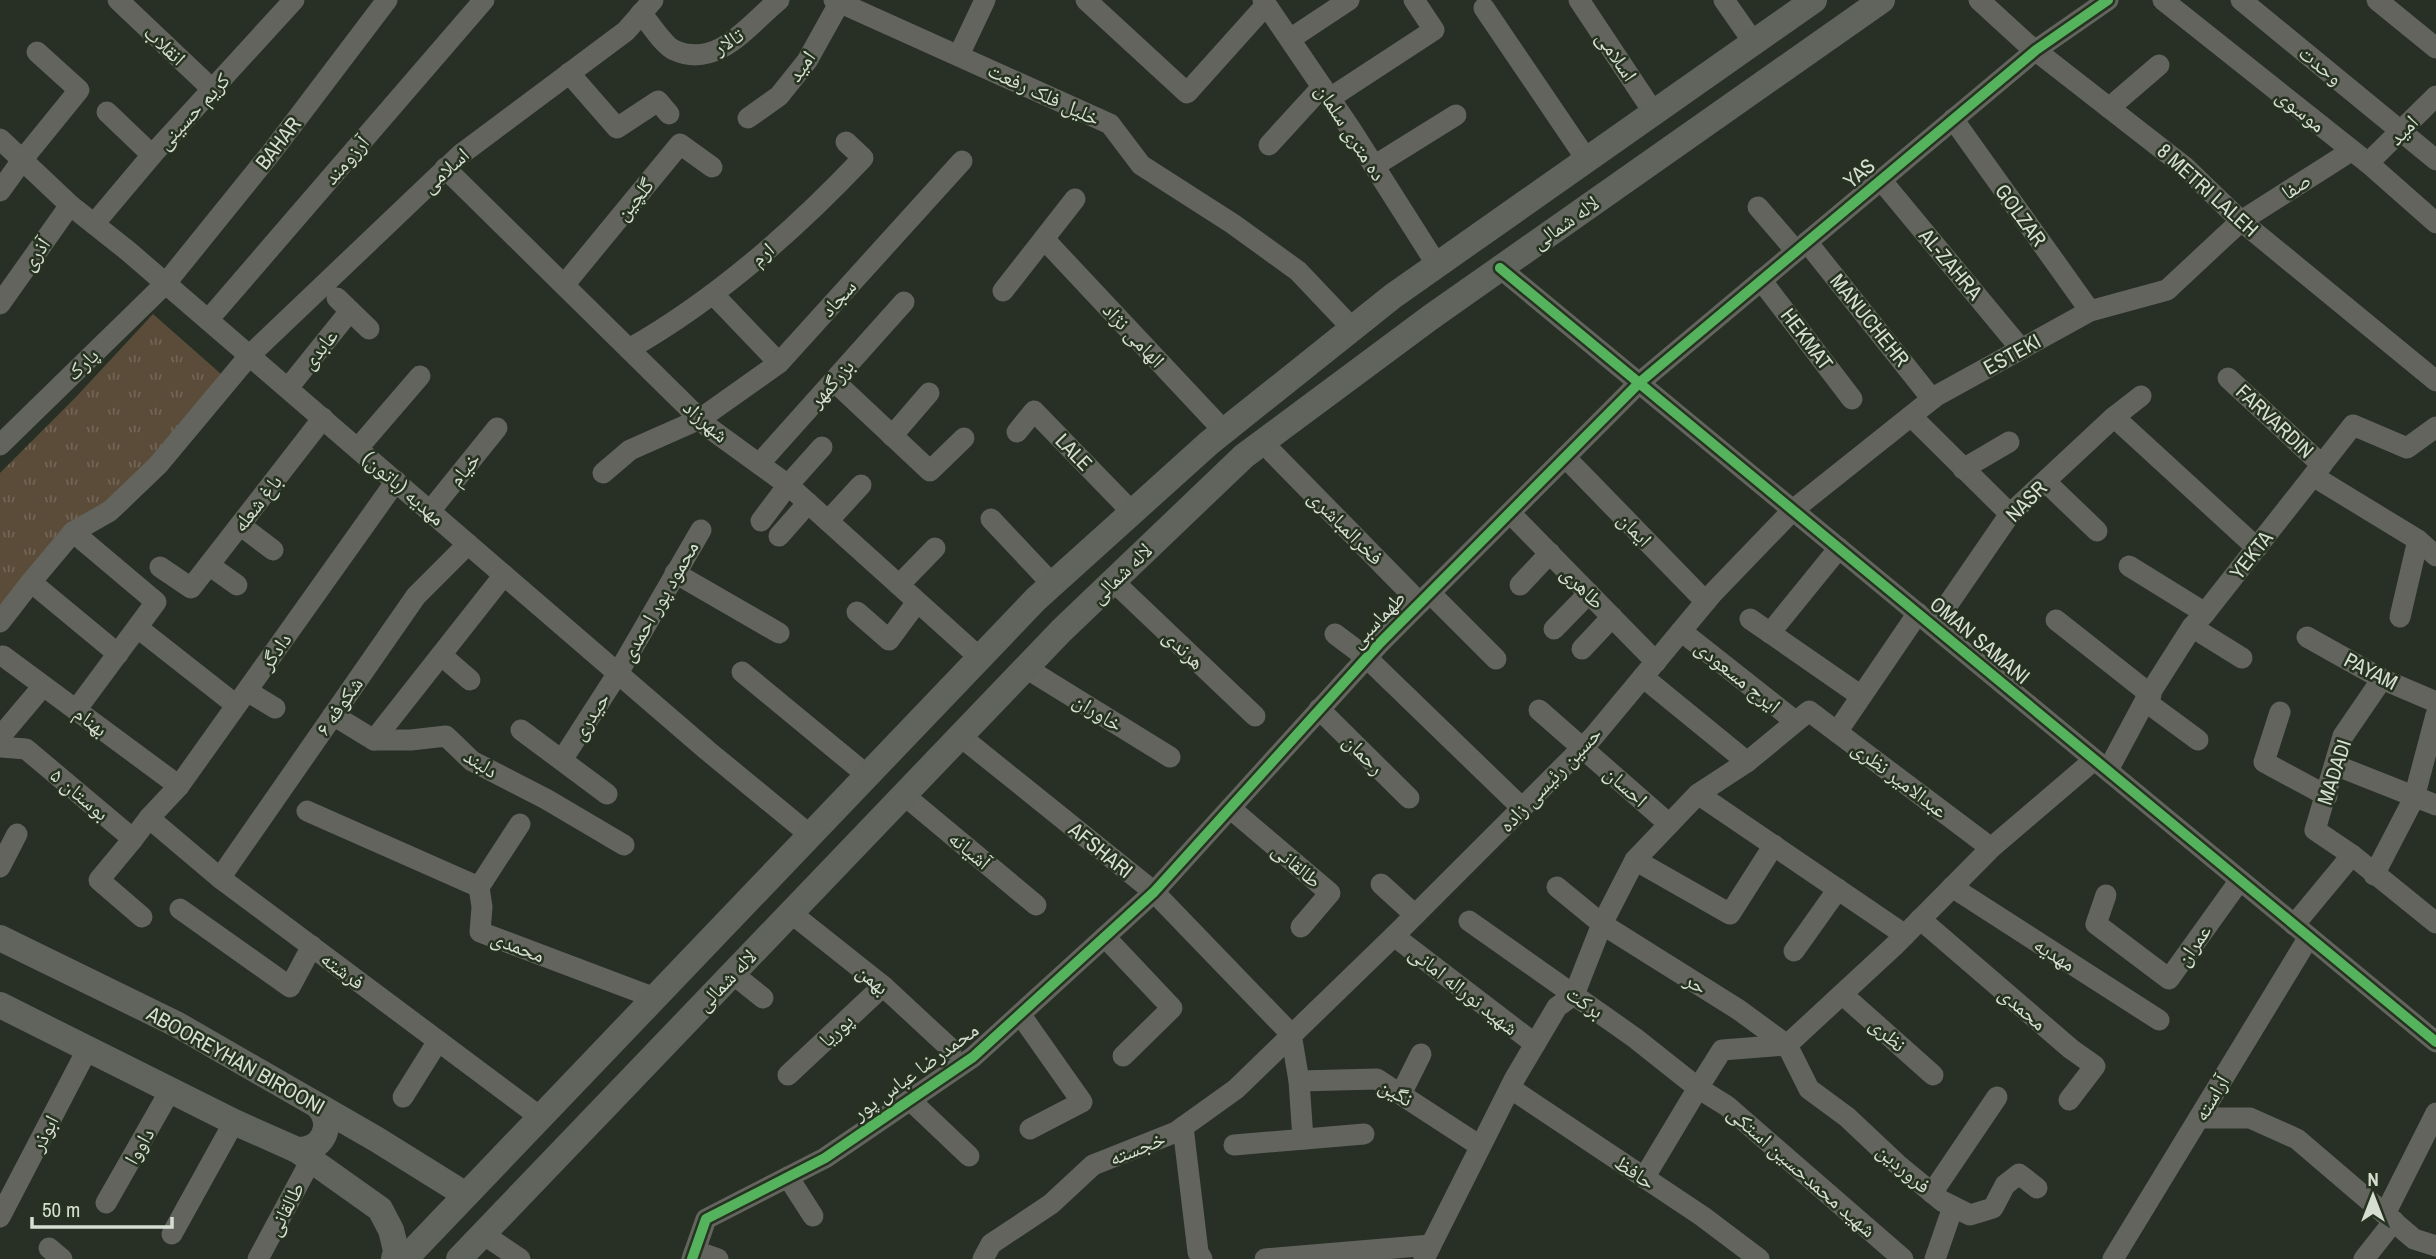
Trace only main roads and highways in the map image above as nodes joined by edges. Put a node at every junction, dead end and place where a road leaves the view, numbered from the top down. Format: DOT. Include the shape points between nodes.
graph roads {
  1 [pos="1882,0"];
  2 [pos="1806,6"];
  3 [pos="1801,56"];
  4 [pos="1715,70"];
  5 [pos="1718,115"];
  6 [pos="1026,611"];
  7 [pos="1051,642"];
  8 [pos="9,942"];
  9 [pos="0,1005"];
  10 [pos="319,1107"];
  11 [pos="304,1155"];
  12 [pos="492,1168"];
  13 [pos="433,1175"];
  14 [pos="466,1195"];
  15 [pos="394,1259"];
  16 [pos="405,1259"];
  17 [pos="459,1259"];
  1 -- 3 [label="main road, لاله شمالی"];
  2 -- 3 [label="main road" via="1770,43 1779,55"];
  2 -- 4 [label="main road, لاله شمالی"];
  3 -- 5 [label="main road, لاله شمالی"];
  4 -- 5 [label="main road" via="1737,74 1743,80 1737,96"];
  4 -- 6 [label="main road, لاله شمالی" via="1392,296 1224,431"];
  5 -- 7 [label="main road, لاله شمالی" via="1244,456"];
  6 -- 7 [label="main road"];
  6 -- 12 [label="main road, لاله شمالی"];
  7 -- 17 [label="main road, لاله شمالی"];
  8 -- 10 [label="main road, ABOOREYHAN BIROONI" via="178,1025"];
  9 -- 11 [label="main road"];
  10 -- 11 [label="main road" via="327,1126 322,1139"];
  10 -- 13 [label="main road, ABOOREYHAN BIROONI"];
  11 -- 15 [label="main road" via="380,1209 391,1230"];
  12 -- 13 [label="main road"];
  12 -- 14 [label="main road, لاله شمالی"];
  13 -- 14 [label="main road, ABOOREYHAN BIROONI"];
  14 -- 16 [label="main road, لاله شمالی"];
}
